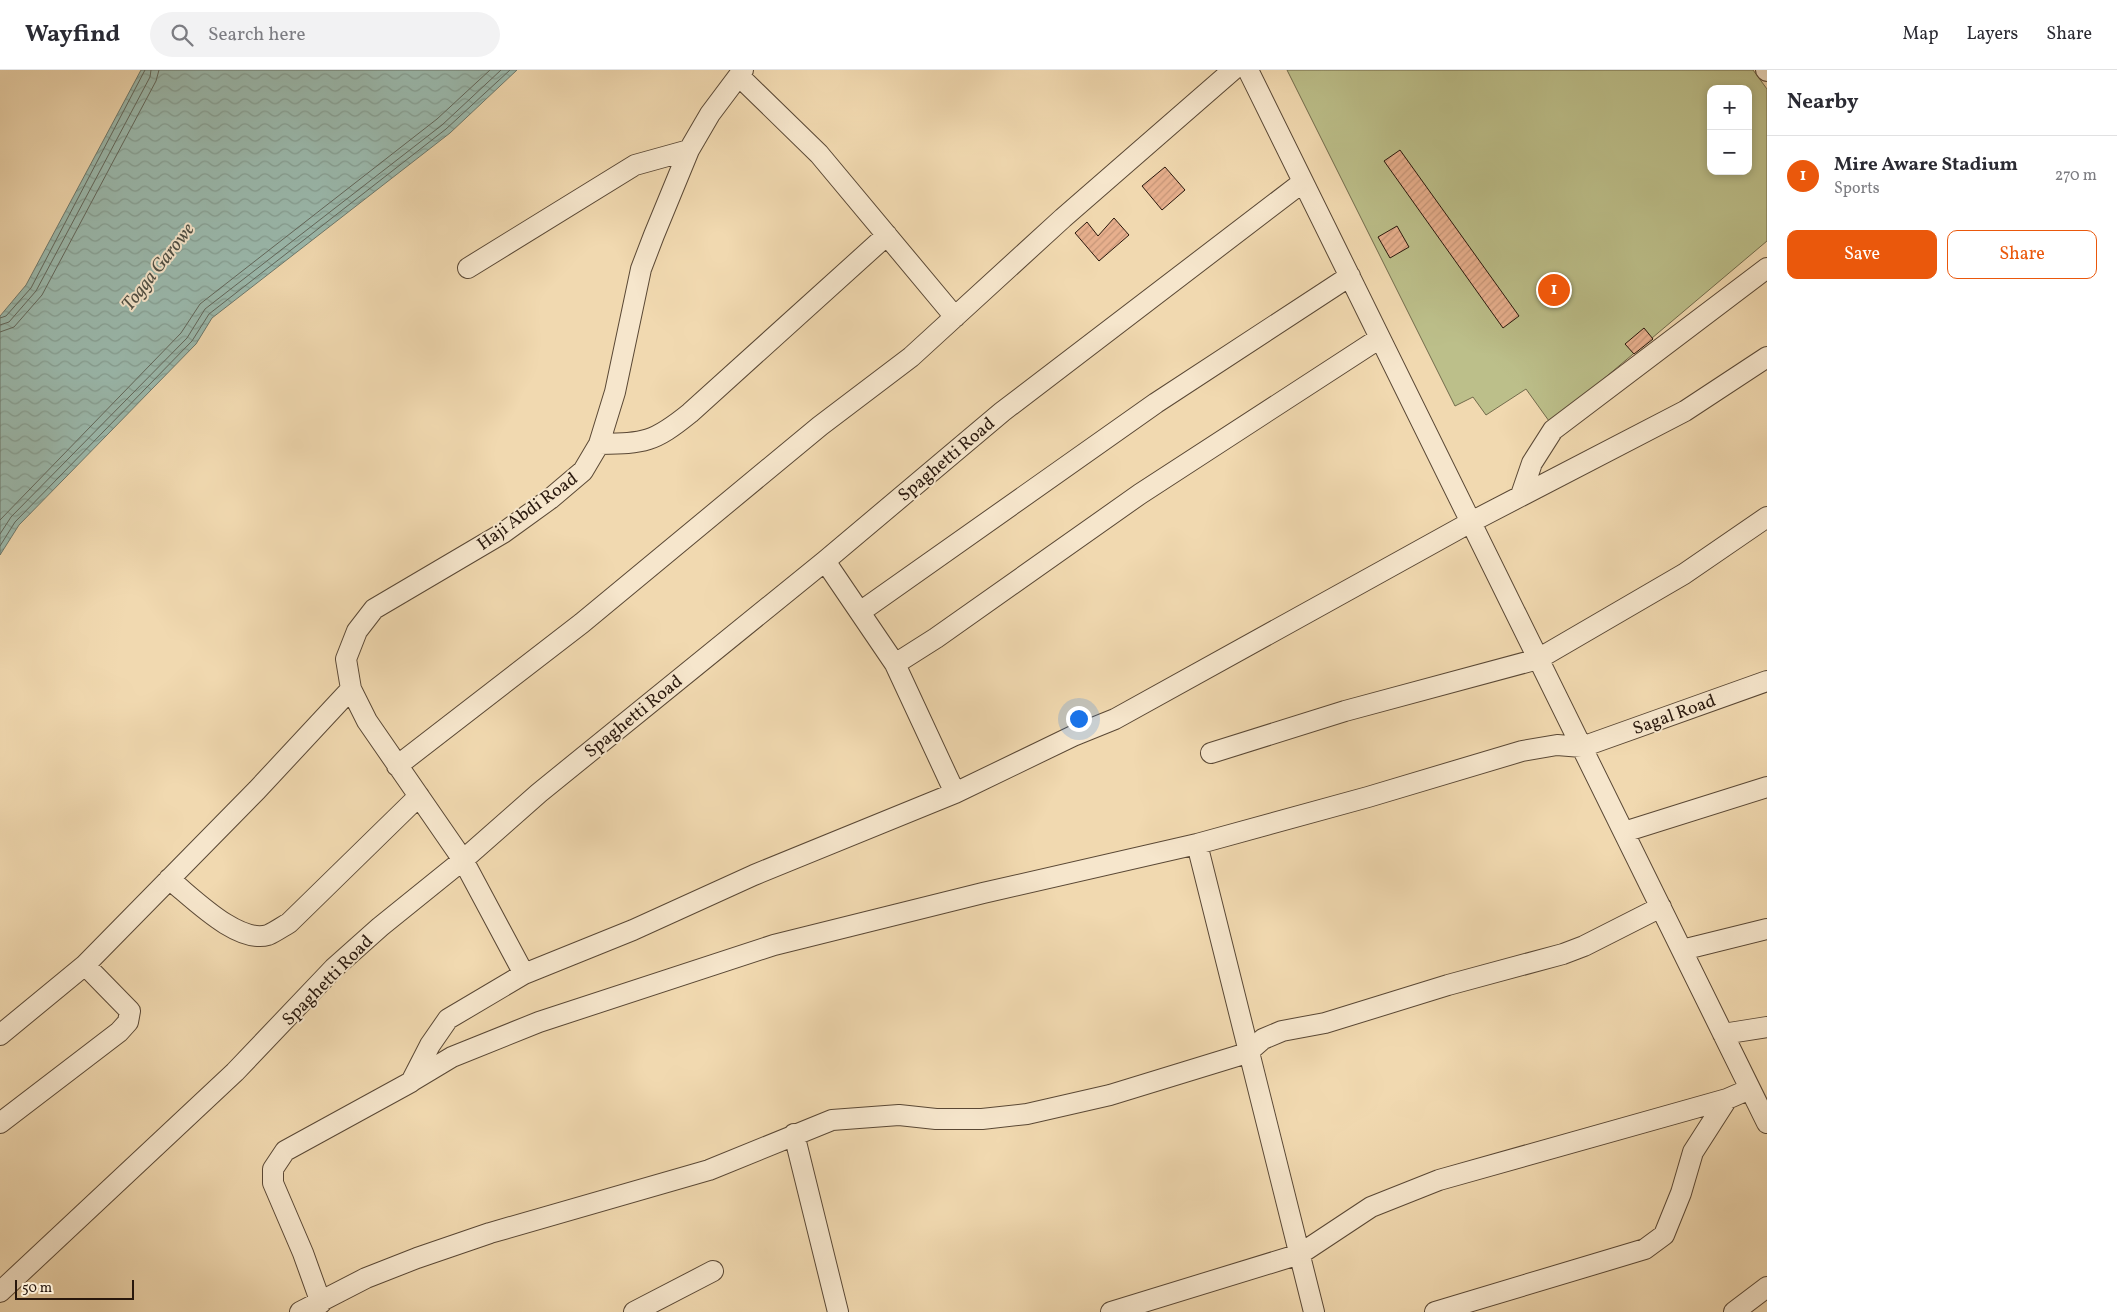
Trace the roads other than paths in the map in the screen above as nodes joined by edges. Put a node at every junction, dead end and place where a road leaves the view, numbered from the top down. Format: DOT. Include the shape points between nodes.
graph roads {
  1 [pos="1233,70"];
  2 [pos="1248,70"];
  3 [pos="741,73"];
  4 [pos="688,150"];
  5 [pos="1303,182"];
  6 [pos="887,235"];
  7 [pos="468,268"];
  8 [pos="1767,268"];
  9 [pos="1350,276"];
  10 [pos="955,317"];
  11 [pos="1380,338"];
  12 [pos="1767,357"];
  13 [pos="598,444"];
  14 [pos="1521,494"];
  15 [pos="1767,517"];
  16 [pos="1470,522"];
  17 [pos="825,560"];
  18 [pos="860,612"];
  19 [pos="1538,659"];
  20 [pos="894,664"];
  21 [pos="1767,680"];
  22 [pos="351,689"];
  23 [pos="1582,747"];
  24 [pos="1211,753"];
  25 [pos="397,766"];
  26 [pos="1767,787"];
  27 [pos="955,793"];
  28 [pos="419,796"];
  29 [pos="1624,832"];
  30 [pos="1197,844"];
  31 [pos="464,860"];
  32 [pos="168,879"];
  33 [pos="1661,907"];
  34 [pos="1767,929"];
  35 [pos="1682,950"];
  36 [pos="85,965"];
  37 [pos="524,974"];
  38 [pos="1767,1027"];
  39 [pos="1723,1034"];
  40 [pos="0,1035"];
  41 [pos="1247,1053"];
  42 [pos="411,1082"];
  43 [pos="1750,1089"];
  44 [pos="1727,1099"];
  45 [pos="0,1122"];
  46 [pos="1767,1123"];
  47 [pos="794,1134"];
  48 [pos="1300,1254"];
  49 [pos="713,1271"];
  50 [pos="1767,1287"];
  51 [pos="0,1292"];
  52 [pos="321,1303"];
  53 [pos="300,1312"];
  54 [pos="634,1312"];
  55 [pos="838,1312"];
  56 [pos="1111,1312"];
  57 [pos="1314,1312"];
  58 [pos="1435,1312"];
  59 [pos="1734,1312"];
  1 -- 10 [label="street"];
  2 -- 5 [label="street"];
  3 -- 4 [label="street, Haji Abdi Road"];
  3 -- 6 [label="street" via="813,147"];
  4 -- 7 [label="street" via="635,165"];
  4 -- 13 [label="street, Haji Abdi Road" via="641,269 616,392"];
  5 -- 9 [label="street"];
  5 -- 17 [label="street, Spaghetti Road" via="1002,412"];
  6 -- 10 [label="street"];
  6 -- 13 [label="street" via="666,433 640,443"];
  8 -- 14 [label="street" via="1553,430 1532,463"];
  9 -- 11 [label="street"];
  9 -- 18 [label="street" via="1156,403"];
  10 -- 25 [label="street" via="582,623"];
  11 -- 16 [label="street"];
  11 -- 20 [label="street" via="1156,483"];
  12 -- 14 [label="street" via="1685,411"];
  13 -- 22 [label="street, Haji Abdi Road" via="583,472 550,500 503,533 374,609 356,631 346,659"];
  14 -- 16 [label="street"];
  15 -- 19 [label="street" via="1684,574"];
  16 -- 19 [label="street"];
  16 -- 27 [label="street" via="1115,719"];
  17 -- 18 [label="street"];
  17 -- 31 [label="street, Spaghetti Road" via="539,792"];
  18 -- 20 [label="street"];
  19 -- 23 [label="street"];
  19 -- 24 [label="street" via="1345,711"];
  20 -- 27 [label="street"];
  21 -- 23 [label="street, Sagal Road"];
  22 -- 25 [label="street, Haji Abdi Road" via="367,721"];
  22 -- 32 [label="street"];
  23 -- 29 [label="street"];
  23 -- 30 [label="street" via="1557,745 1522,751 1368,798"];
  25 -- 28 [label="street, Haji Abdi Road"];
  26 -- 29 [label="street"];
  27 -- 37 [label="street"];
  28 -- 31 [label="street, Haji Abdi Road"];
  28 -- 32 [label="street" via="289,924 267,935 246,935 228,926"];
  29 -- 33 [label="street"];
  30 -- 41 [label="street"];
  30 -- 42 [label="street" via="983,893 757,951 539,1022 452,1057"];
  31 -- 37 [label="street, Haji Abdi Road"];
  31 -- 51 [label="street, Spaghetti Road" via="402,908 334,968 235,1072"];
  32 -- 36 [label="street"];
  33 -- 35 [label="street"];
  33 -- 41 [label="street" via="1563,954 1325,1023 1282,1031 1263,1039"];
  34 -- 35 [label="street"];
  35 -- 39 [label="street"];
  36 -- 40 [label="street"];
  36 -- 45 [label="street" via="130,1011 128,1022 97,1050"];
  37 -- 42 [label="street" via="448,1019"];
  38 -- 39 [label="street"];
  39 -- 43 [label="street"];
  41 -- 47 [label="street" via="1110,1095 1027,1114 936,1119 872,1115 832,1120"];
  41 -- 48 [label="street"];
  42 -- 52 [label="street" via="285,1151 273,1168 273,1183"];
  43 -- 44 [label="street"];
  43 -- 46 [label="street"];
  44 -- 48 [label="street" via="1407,1191 1372,1207"];
  44 -- 58 [label="street" via="1693,1152 1664,1234 1645,1249"];
  47 -- 52 [label="street" via="709,1170 490,1233 417,1258 366,1278"];
  47 -- 55 [label="street"];
  48 -- 56 [label="street"];
  48 -- 57 [label="street"];
  49 -- 54 [label="street"];
  50 -- 59 [label="street"];
  52 -- 53 [label="street"];
}
